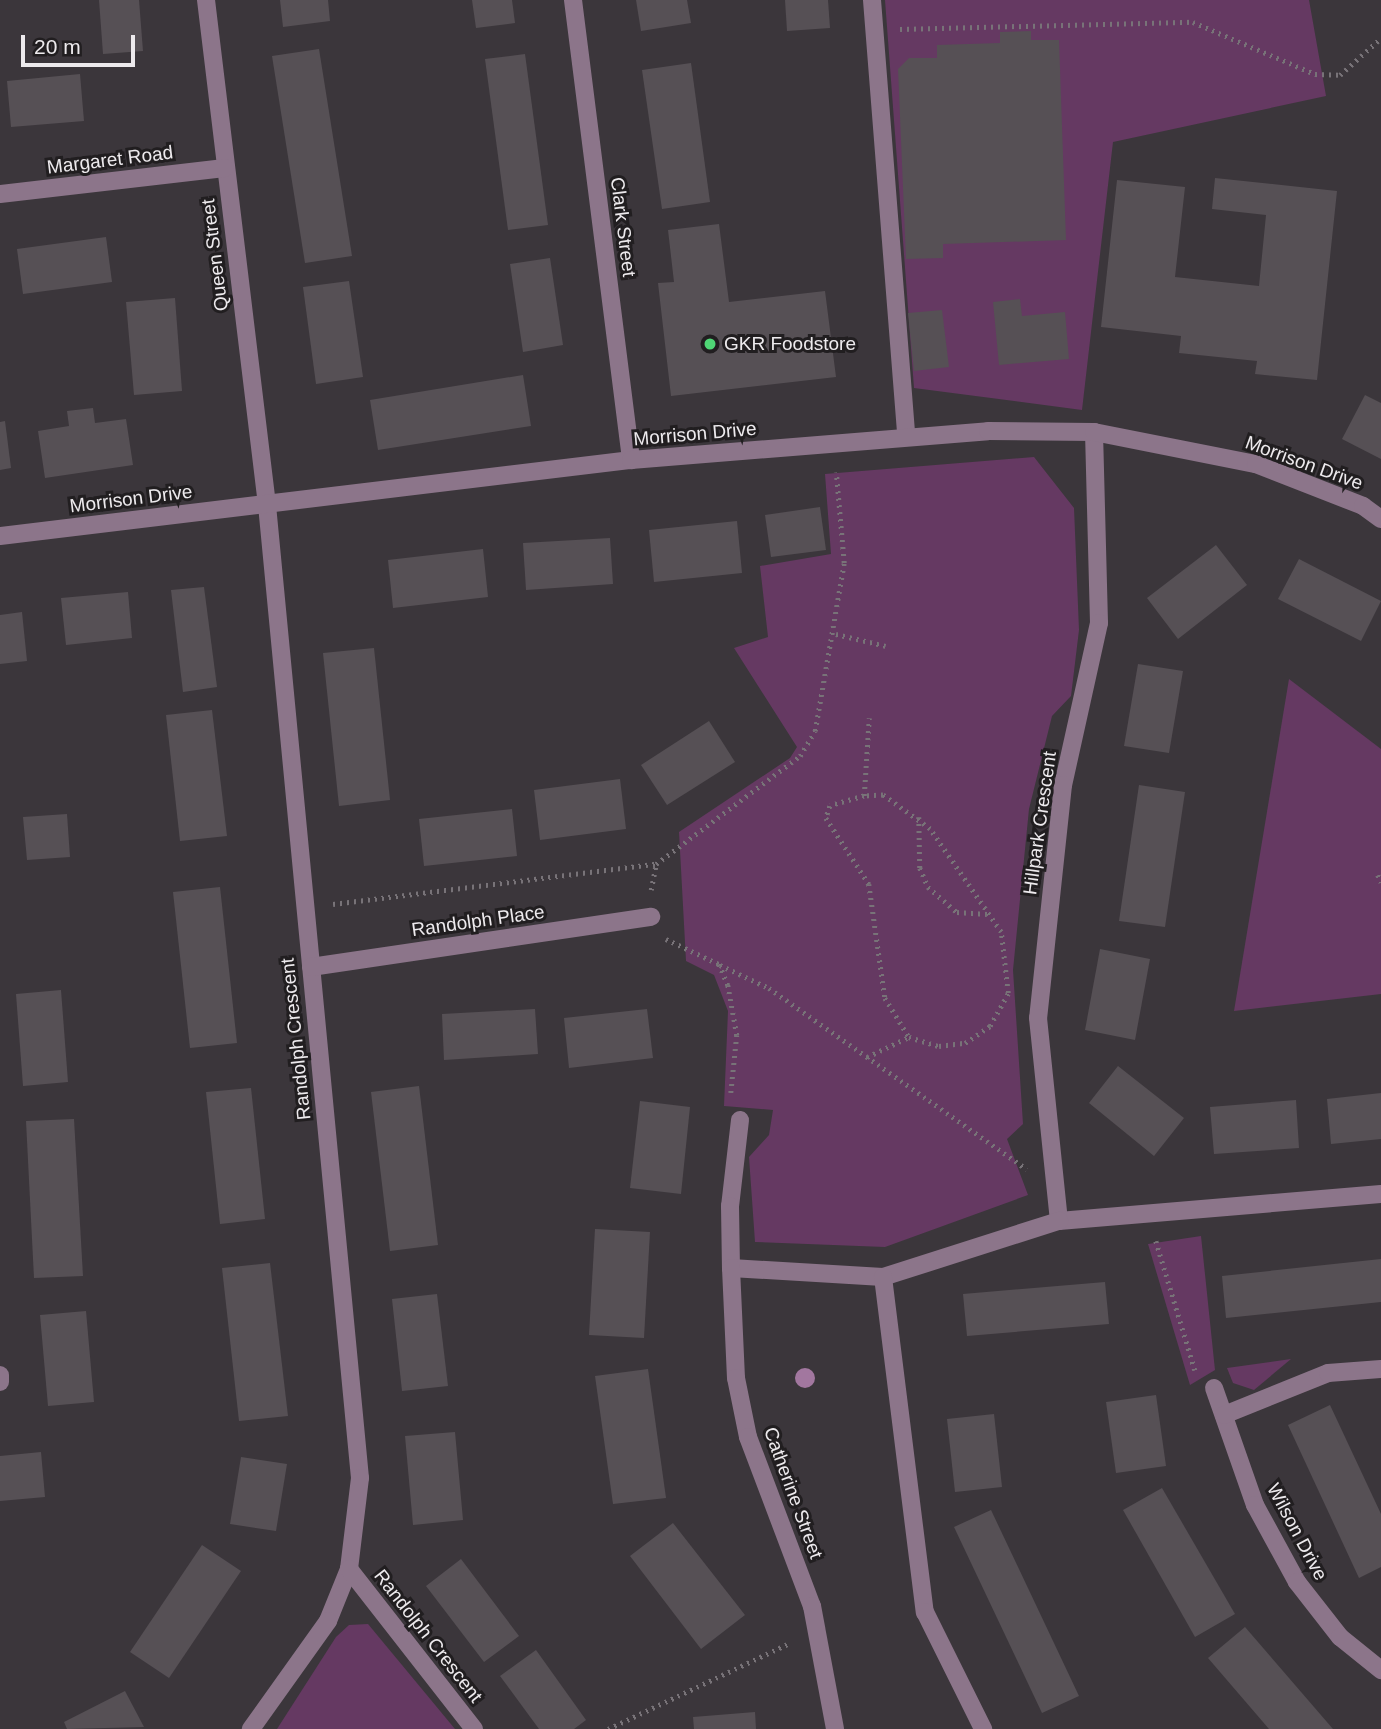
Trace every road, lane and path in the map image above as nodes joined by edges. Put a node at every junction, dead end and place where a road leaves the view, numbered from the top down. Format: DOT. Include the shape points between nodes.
graph roads {
  1 [pos="206,0"];
  2 [pos="573,0"];
  3 [pos="872,0"];
  4 [pos="875,30"];
  5 [pos="1381,38"];
  6 [pos="225,168"];
  7 [pos="0,194"];
  8 [pos="1094,432"];
  9 [pos="906,436"];
  10 [pos="833,443"];
  11 [pos="631,460"];
  12 [pos="267,505"];
  13 [pos="1381,519"];
  14 [pos="0,536"];
  15 [pos="836,634"];
  16 [pos="886,646"];
  17 [pos="869,718"];
  18 [pos="864,796"];
  19 [pos="919,817"];
  20 [pos="656,864"];
  21 [pos="1378,875"];
  22 [pos="1381,882"];
  23 [pos="305,908"];
  24 [pos="988,914"];
  25 [pos="651,917"];
  26 [pos="719,964"];
  27 [pos="310,967"];
  28 [pos="909,1037"];
  29 [pos="867,1057"];
  30 [pos="740,1120"];
  31 [pos="1052,1186"];
  32 [pos="1381,1194"];
  33 [pos="1148,1214"];
  34 [pos="1059,1221"];
  35 [pos="731,1269"];
  36 [pos="883,1277"];
  37 [pos="1381,1369"];
  38 [pos="0,1376"];
  39 [pos="0,1382"];
  40 [pos="1214,1388"];
  41 [pos="1224,1415"];
  42 [pos="349,1569"];
  43 [pos="818,1631"];
  44 [pos="1381,1670"];
  45 [pos="251,1729"];
  46 [pos="474,1729"];
  47 [pos="608,1729"];
  48 [pos="835,1729"];
  49 [pos="983,1729"];
  1 -- 6 [label="street, Queen Street"];
  2 -- 11 [label="street, Clark Street"];
  3 -- 4 [label="street"];
  4 -- 5 [label="path" via="1194,22 1315,74 1339,75"];
  4 -- 9 [label="street"];
  6 -- 7 [label="street, Margaret Road"];
  6 -- 12 [label="street, Queen Street"];
  8 -- 9 [label="street, Morrison Drive"];
  8 -- 13 [label="street, Morrison Drive" via="1256,464 1363,506"];
  8 -- 31 [label="street, Hillpark Crescent" via="1099,623 1063,785 1038,1018"];
  9 -- 10 [label="street, Morrison Drive"];
  10 -- 11 [label="street, Morrison Drive"];
  10 -- 15 [label="path" via="845,563"];
  11 -- 12 [label="street, Morrison Drive"];
  12 -- 14 [label="street, Morrison Drive"];
  12 -- 23 [label="street, Randolph Crescent"];
  15 -- 16 [label="path"];
  15 -- 20 [label="path" via="816,731 800,756"];
  17 -- 18 [label="path"];
  18 -- 19 [label="path" via="883,795"];
  18 -- 28 [label="path" via="830,806 826,818 869,884 885,998"];
  19 -- 24 [label="path"];
  19 -- 24 [label="path" via="920,869 928,887 957,912"];
  20 -- 23 [label="path"];
  20 -- 25 [label="path"];
  21 -- 22 [label="path"];
  23 -- 27 [label="street, Randolph Crescent"];
  24 -- 28 [label="path" via="1007,956 1008,993 990,1026 965,1043 939,1046"];
  25 -- 26 [label="path" via="663,937"];
  25 -- 27 [label="street, Randolph Place"];
  26 -- 29 [label="path" via="769,988"];
  26 -- 30 [label="path" via="737,1035 730,1105"];
  27 -- 42 [label="street, Randolph Crescent" via="360,1478"];
  28 -- 29 [label="path"];
  29 -- 31 [label="path"];
  30 -- 35 [label="street" via="730,1206"];
  31 -- 34 [label="street, Hillpark Crescent"];
  32 -- 33 [label="street"];
  33 -- 34 [label="street"];
  33 -- 40 [label="path" via="1197,1380"];
  34 -- 36 [label="street"];
  35 -- 36 [label="street"];
  35 -- 43 [label="street, Catherine Street" via="736,1378 748,1437"];
  36 -- 49 [label="street" via="925,1612"];
  37 -- 41 [label="street" via="1328,1373"];
  38 -- 39 [label="street"];
  40 -- 41 [label="street, Wilson Drive"];
  41 -- 44 [label="street, Wilson Drive" via="1255,1504 1297,1582 1340,1637"];
  42 -- 45 [label="street, Randolph Crescent" via="328,1621"];
  42 -- 46 [label="street, Randolph Crescent"];
  43 -- 47 [label="path" via="708,1676"];
  43 -- 48 [label="street, Catherine Street"];
}
